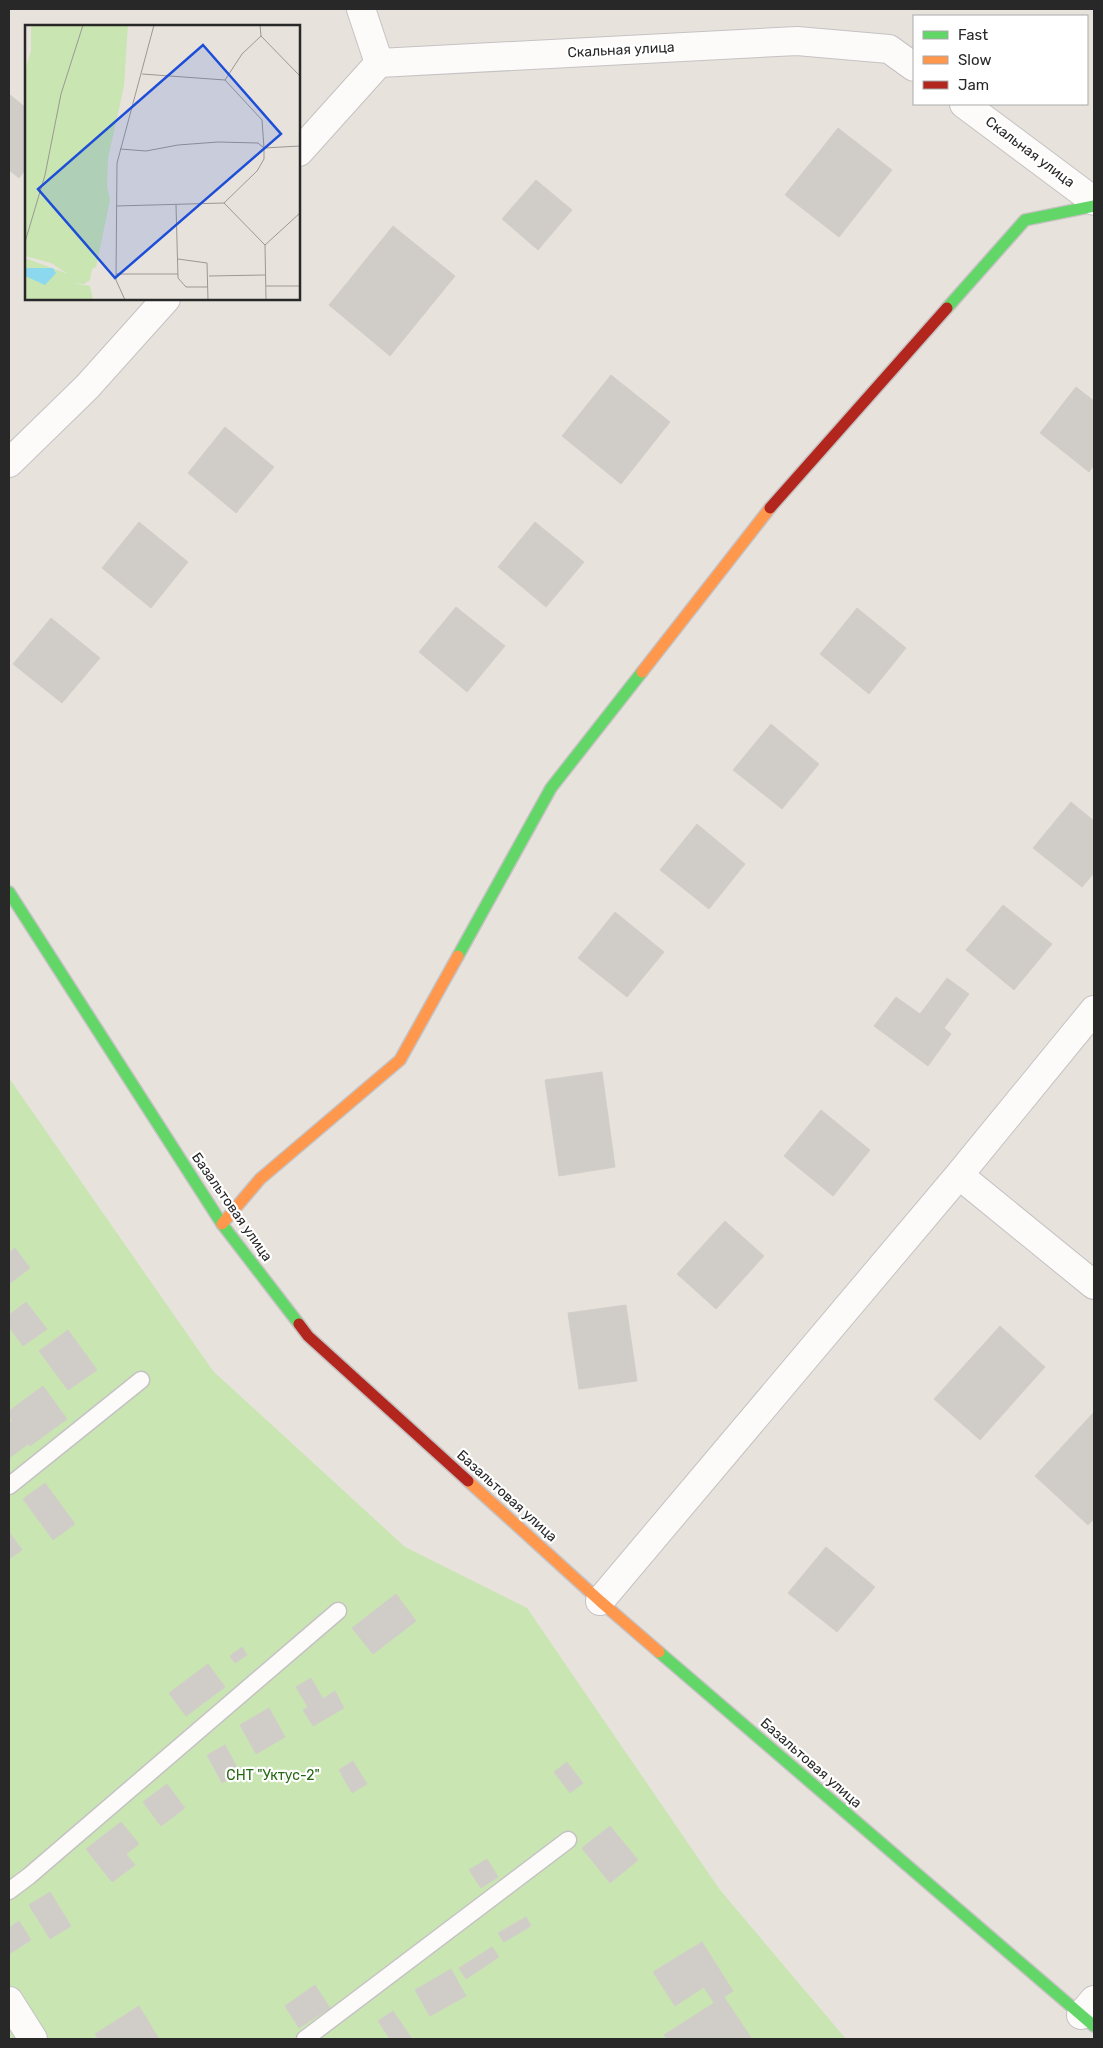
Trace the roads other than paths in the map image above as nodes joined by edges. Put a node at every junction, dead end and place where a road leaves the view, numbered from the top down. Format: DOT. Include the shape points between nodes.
graph roads {
  1 [pos="361,9"];
  2 [pos="379,63"];
  3 [pos="913,66"];
  4 [pos="965,105"];
  5 [pos="300,151"];
  6 [pos="1094,201"];
  7 [pos="1094,206"];
  8 [pos="165,300"];
  9 [pos="9,464"];
  10 [pos="9,892"];
  11 [pos="1094,1010"];
  12 [pos="959,1175"];
  13 [pos="222,1224"];
  14 [pos="1094,1284"];
  15 [pos="141,1380"];
  16 [pos="9,1486"];
  17 [pos="600,1601"];
  18 [pos="338,1611"];
  19 [pos="568,1840"];
  20 [pos="9,1891"];
  21 [pos="9,2001"];
  22 [pos="1090,2014"];
  23 [pos="33,2039"];
  24 [pos="305,2039"];
  1 -- 2 [label="street"];
  2 -- 3 [label="street, Скальная улица" via="797,41 889,49"];
  2 -- 5 [label="street"];
  4 -- 6 [label="street, Скальная улица"];
  7 -- 13 [label="street" via="1025,220 781,494 551,788 400,1060 260,1179"];
  8 -- 9 [label="street" via="87,387"];
  10 -- 13 [label="street, Базальтовая улица"];
  11 -- 12 [label="street"];
  12 -- 14 [label="street"];
  12 -- 17 [label="street"];
  13 -- 17 [label="street, Базальтовая улица" via="308,1336"];
  15 -- 16 [label="lane"];
  17 -- 22 [label="street, Базальтовая улица"];
  18 -- 20 [label="lane"];
  19 -- 24 [label="lane"];
  21 -- 23 [label="street"];
}
